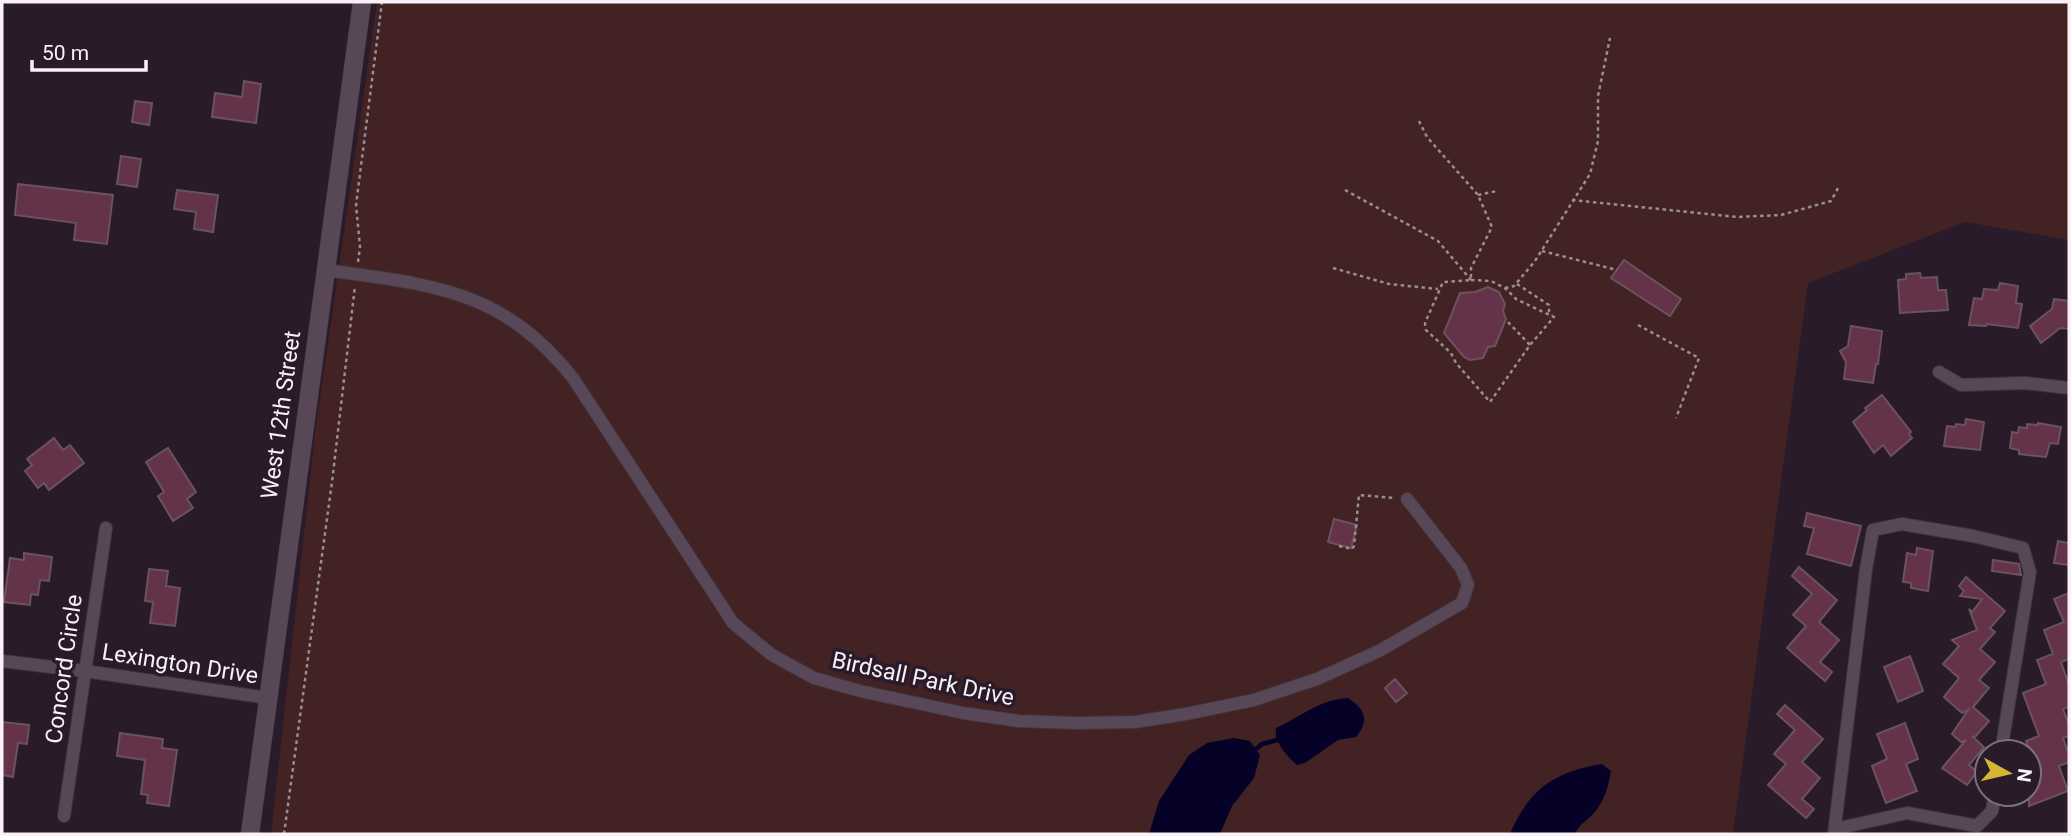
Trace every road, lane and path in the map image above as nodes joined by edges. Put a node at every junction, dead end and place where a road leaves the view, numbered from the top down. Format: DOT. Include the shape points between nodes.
graph roads {
  1 [pos="362,2"];
  2 [pos="382,2"];
  3 [pos="1610,38"];
  4 [pos="1419,121"];
  5 [pos="1839,188"];
  6 [pos="1345,190"];
  7 [pos="1497,191"];
  8 [pos="1478,195"];
  9 [pos="1572,200"];
  10 [pos="1542,251"];
  11 [pos="1333,268"];
  12 [pos="326,270"];
  13 [pos="1617,270"];
  14 [pos="356,274"];
  15 [pos="1471,280"];
  16 [pos="1516,283"];
  17 [pos="1504,288"];
  18 [pos="1438,289"];
  19 [pos="1554,317"];
  20 [pos="1508,322"];
  21 [pos="1638,325"];
  22 [pos="1530,345"];
  23 [pos="1939,372"];
  24 [pos="2069,388"];
  25 [pos="1676,418"];
  26 [pos="1407,499"];
  27 [pos="106,528"];
  28 [pos="1339,547"];
  29 [pos="2,661"];
  30 [pos="85,671"];
  31 [pos="268,698"];
  32 [pos="2003,738"];
  33 [pos="1993,808"];
  34 [pos="64,816"];
  35 [pos="1835,832"];
  36 [pos="250,834"];
  37 [pos="284,834"];
  1 -- 12 [label="main road, West 12th Street"];
  2 -- 14 [label="path" via="356,205 360,247"];
  3 -- 9 [label="path" via="1598,96 1598,141 1590,174"];
  4 -- 8 [label="path" via="1427,137"];
  5 -- 9 [label="path" via="1831,201 1781,215 1748,217"];
  6 -- 15 [label="path" via="1438,241"];
  7 -- 8 [label="path"];
  8 -- 15 [label="path" via="1492,227 1471,268"];
  9 -- 10 [label="path"];
  10 -- 13 [label="path"];
  10 -- 16 [label="path"];
  11 -- 18 [label="path" via="1389,284"];
  12 -- 14 [label="street, Birdsall Park Drive"];
  12 -- 31 [label="main road, West 12th Street"];
  14 -- 26 [label="street, Birdsall Park Drive" via="413,281 472,298 536,339 580,388 733,623 772,655 814,678 911,703 1019,720 1135,722 1254,699 1317,679 1379,651 1462,603 1468,585 1461,568"];
  14 -- 37 [label="path"];
  15 -- 17 [label="path" via="1491,281"];
  15 -- 18 [label="path" via="1443,282"];
  16 -- 17 [label="path"];
  16 -- 19 [label="path" via="1549,304"];
  17 -- 19 [label="path"];
  18 -- 22 [label="path" via="1426,330 1490,402"];
  19 -- 22 [label="path"];
  20 -- 22 [label="path"];
  21 -- 25 [label="path" via="1699,358"];
  23 -- 24 [label="street" via="1961,385 2025,383"];
  26 -- 28 [label="path" via="1359,495 1354,546"];
  27 -- 30 [label="street, Concord Circle"];
  29 -- 30 [label="street, Lexington Drive"];
  30 -- 31 [label="street, Lexington Drive"];
  30 -- 34 [label="street, Concord Circle"];
  31 -- 36 [label="main road, West 12th Street"];
  32 -- 35 [label="street" via="2030,572 2023,548 1902,524 1873,530"];
  33 -- 35 [label="street" via="1977,826 1907,813"];
}
